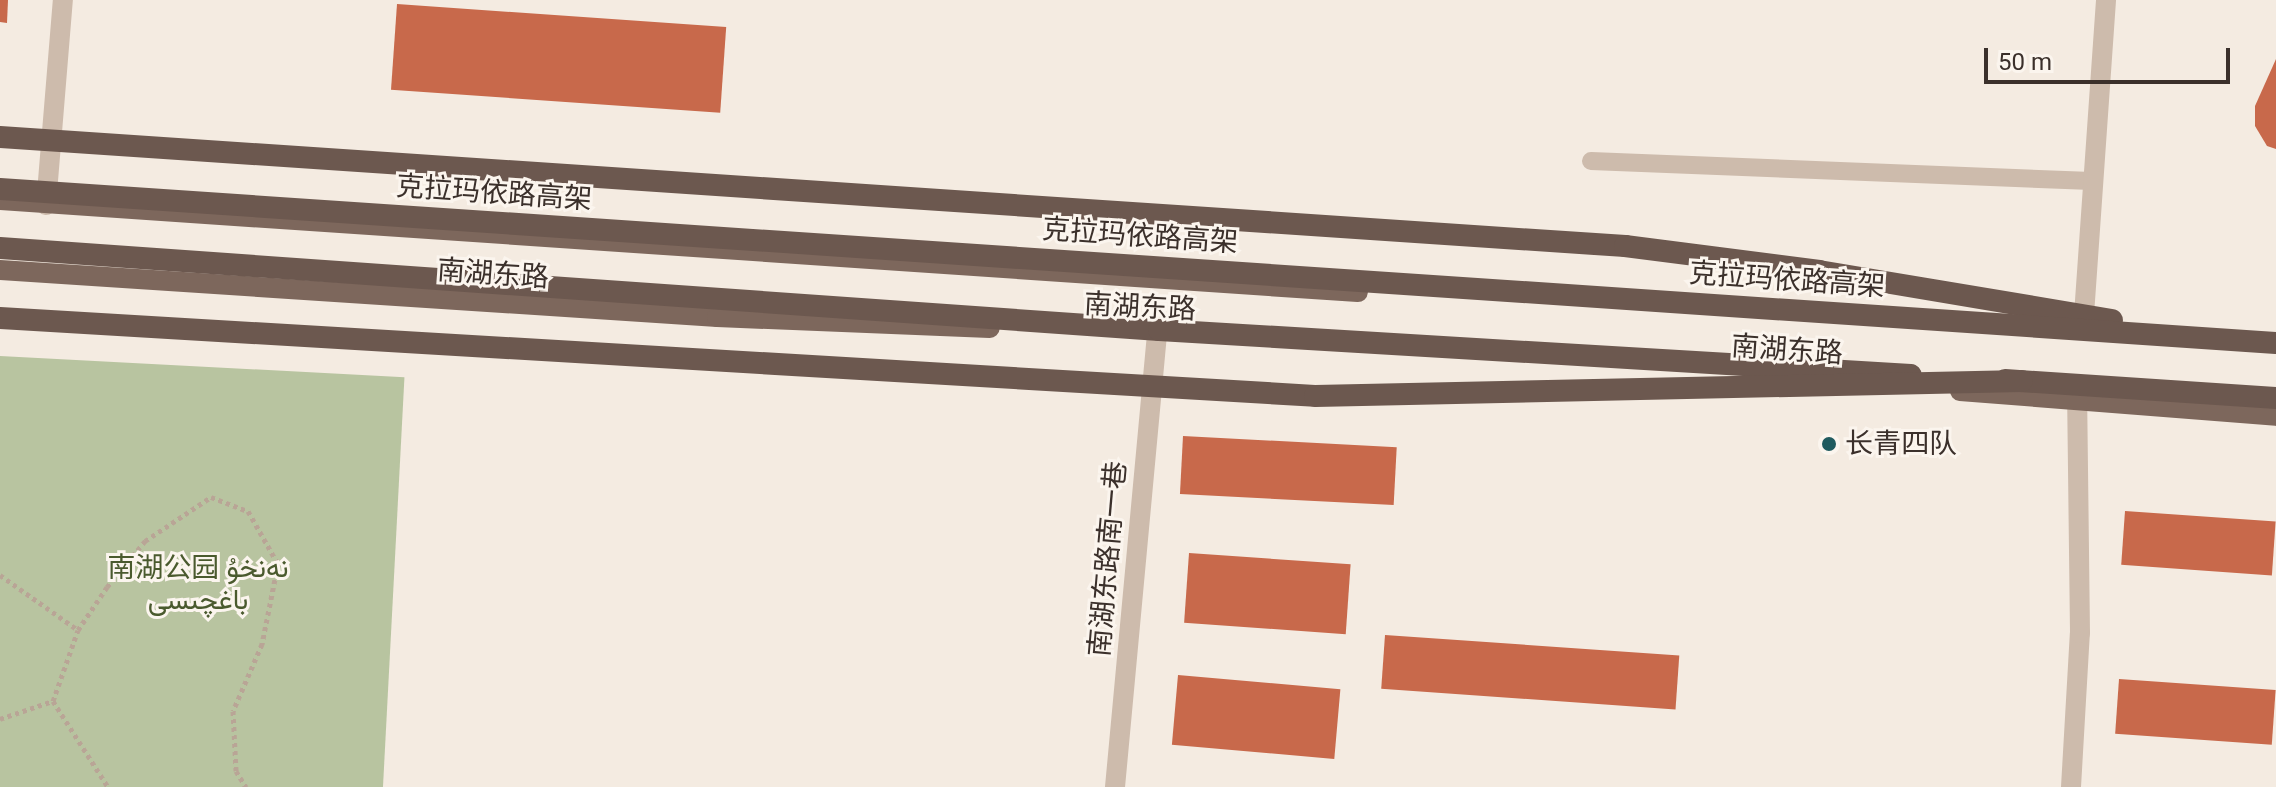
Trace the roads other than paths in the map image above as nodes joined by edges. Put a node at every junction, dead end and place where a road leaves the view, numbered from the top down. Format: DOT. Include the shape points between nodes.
graph roads {
  1 [pos="63,0"];
  2 [pos="2106,0"];
  3 [pos="0,137"];
  4 [pos="1591,161"];
  5 [pos="2092,181"];
  6 [pos="0,189"];
  7 [pos="0,200"];
  8 [pos="46,205"];
  9 [pos="0,248"];
  10 [pos="0,270"];
  11 [pos="2084,315"];
  12 [pos="0,318"];
  13 [pos="1157,335"];
  14 [pos="2235,341"];
  15 [pos="2276,345"];
  16 [pos="2022,381"];
  17 [pos="2276,398"];
  18 [pos="2077,400"];
  19 [pos="2276,416"];
  20 [pos="1115,787"];
  21 [pos="2071,787"];
  1 -- 8 [label="street"];
  2 -- 5 [label="street"];
  3 -- 11 [label="highway, bridge" via="1625,246 1819,271"];
  4 -- 5 [label="lane"];
  5 -- 11 [label="street"];
  6 -- 14 [label="highway, 克拉玛依路高架, bridge"];
  7 -- 8 [label="main road, 南湖东路"];
  8 -- 15 [label="main road, 南湖东路"];
  9 -- 16 [label="highway, bridge" via="1143,329"];
  10 -- 13 [label="main road, 南湖东路" via="717,317"];
  11 -- 14 [label="highway, bridge"];
  12 -- 16 [label="highway, bridge" via="1315,396"];
  13 -- 18 [label="main road, 南湖东路"];
  13 -- 20 [label="street, 南湖东路南一巷"];
  14 -- 15 [label="highway, 克拉玛依路高架, bridge"];
  16 -- 17 [label="highway"];
  18 -- 19 [label="main road, 南湖东路"];
  18 -- 21 [label="street" via="2080,633"];
}
